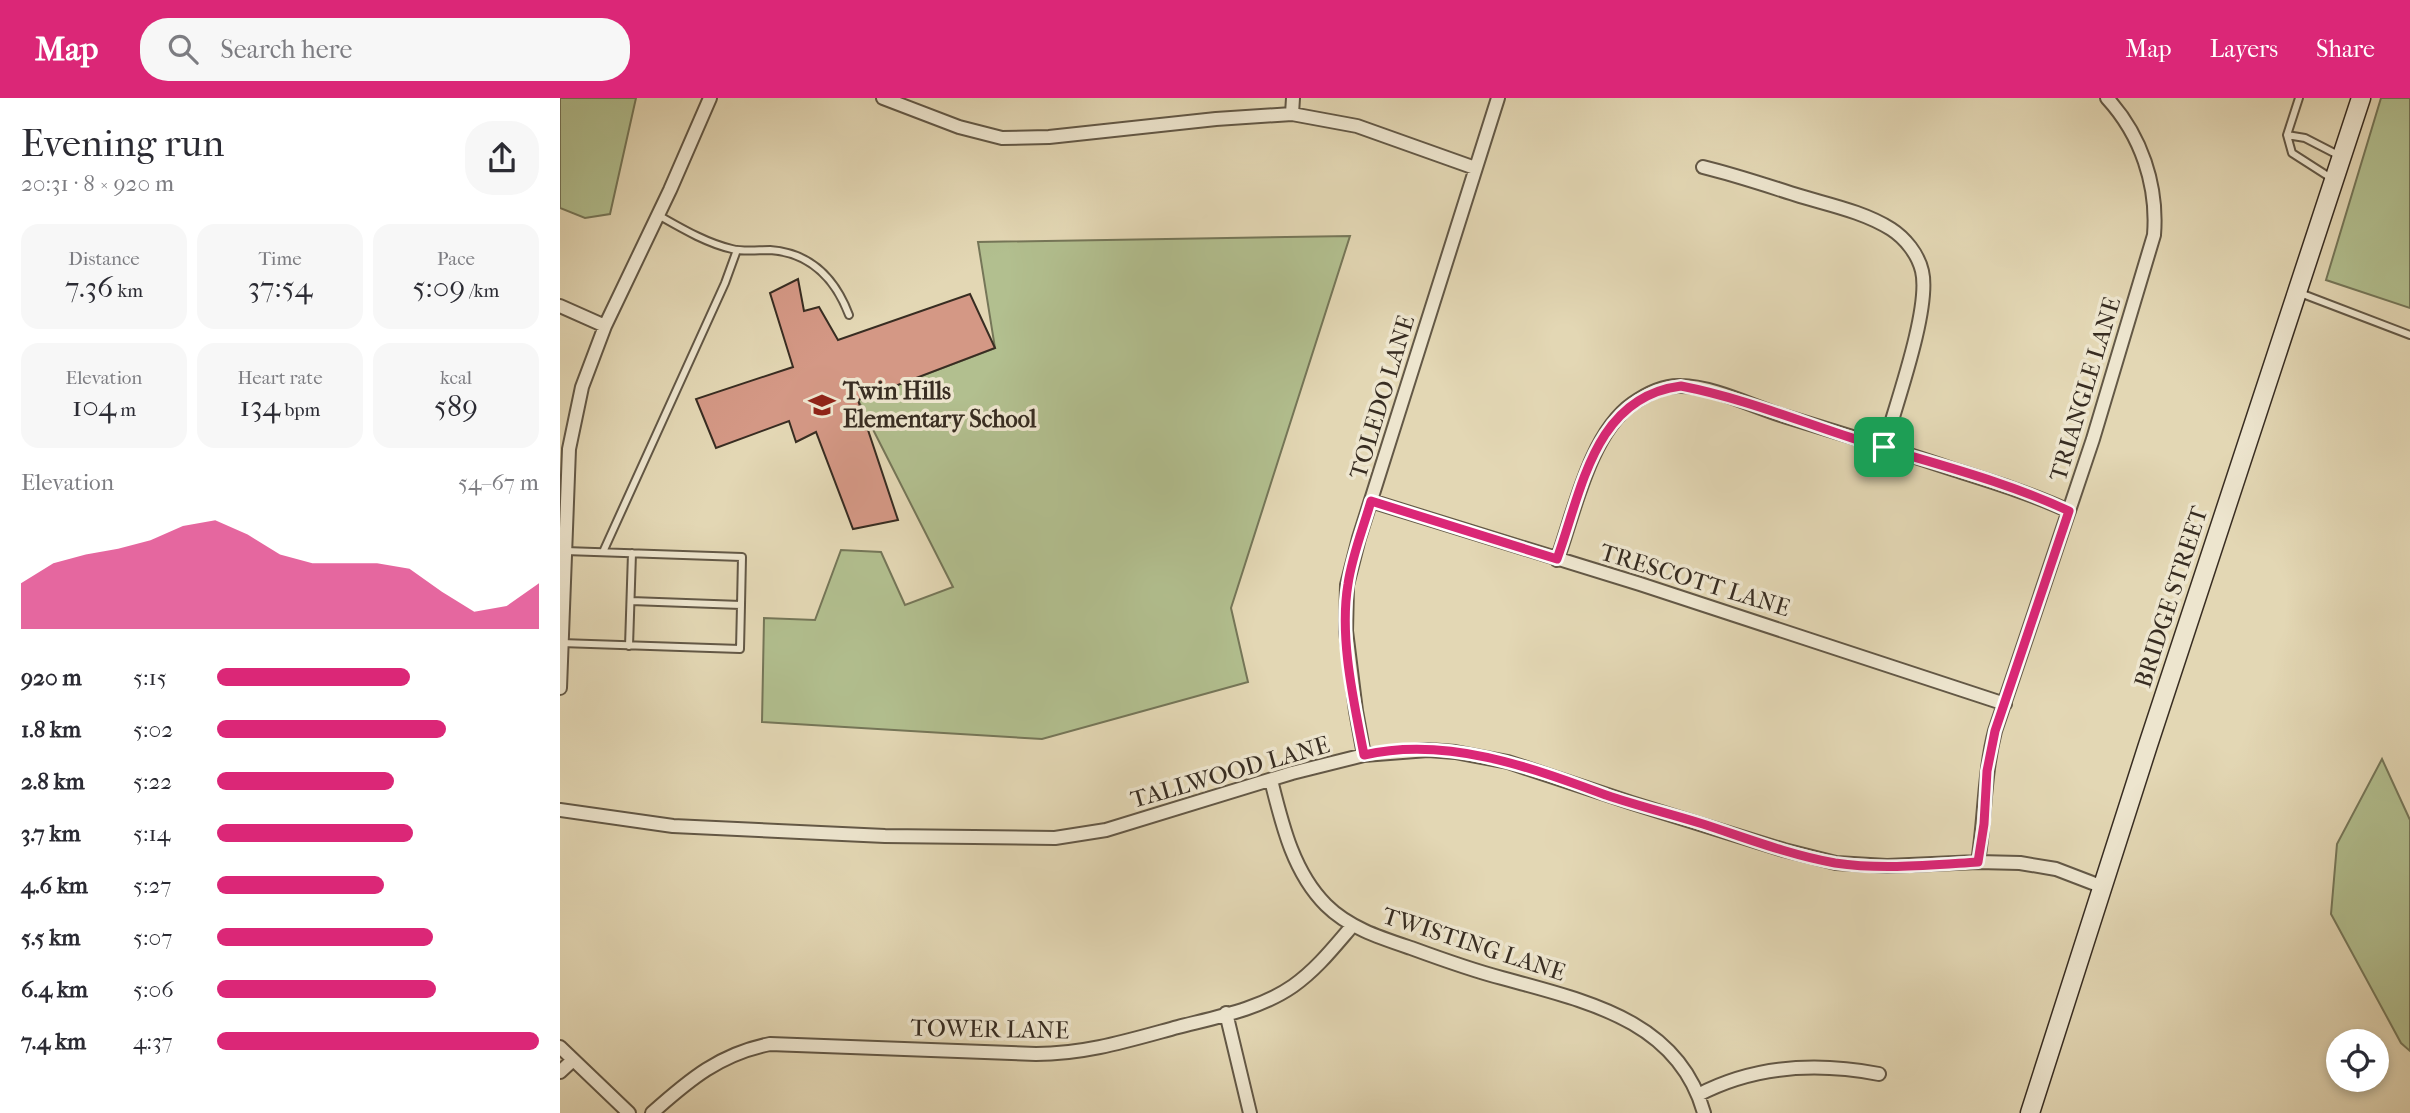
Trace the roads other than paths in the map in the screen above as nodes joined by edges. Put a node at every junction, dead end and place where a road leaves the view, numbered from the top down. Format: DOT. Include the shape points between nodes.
graph roads {
  1 [pos="709,98"];
  2 [pos="883,98"];
  3 [pos="1293,98"];
  4 [pos="1498,98"];
  5 [pos="2107,98"];
  6 [pos="2299,98"];
  7 [pos="2361,98"];
  8 [pos="912,104"];
  9 [pos="1292,114"];
  10 [pos="2287,135"];
  11 [pos="2342,157"];
  12 [pos="1703,167"];
  13 [pos="1475,168"];
  14 [pos="2335,180"];
  15 [pos="656,215"];
  16 [pos="737,250"];
  17 [pos="2298,292"];
  18 [pos="560,306"];
  19 [pos="849,315"];
  20 [pos="605,326"];
  21 [pos="2410,335"];
  22 [pos="1884,447"];
  23 [pos="1371,501"];
  24 [pos="2069,511"];
  25 [pos="564,551"];
  26 [pos="603,552"];
  27 [pos="632,553"];
  28 [pos="1557,559"];
  29 [pos="631,601"];
  30 [pos="741,605"];
  31 [pos="561,643"];
  32 [pos="629,646"];
  33 [pos="560,688"];
  34 [pos="2005,704"];
  35 [pos="1364,755"];
  36 [pos="1271,780"];
  37 [pos="560,810"];
  38 [pos="1978,862"];
  39 [pos="2103,887"];
  40 [pos="1353,925"];
  41 [pos="1226,1013"];
  42 [pos="560,1047"];
  43 [pos="573,1060"];
  44 [pos="560,1072"];
  45 [pos="1879,1074"];
  46 [pos="1698,1095"];
  47 [pos="629,1113"];
  48 [pos="652,1113"];
  49 [pos="1250,1113"];
  50 [pos="1704,1113"];
  51 [pos="2030,1113"];
  1 -- 15 [label="street"];
  2 -- 8 [label="street"];
  3 -- 9 [label="street"];
  4 -- 13 [label="street, TOLEDO LANE"];
  5 -- 24 [label="street, TRIANGLE LANE" via="2128,125 2147,167 2156,211 2154,235"];
  6 -- 10 [label="lane"];
  7 -- 11 [label="main road, BRIDGE STREET"];
  8 -- 9 [label="street" via="959,127 1002,138"];
  9 -- 13 [label="street" via="1357,126"];
  10 -- 11 [label="lane" via="2305,138"];
  10 -- 14 [label="lane" via="2292,153"];
  11 -- 14 [label="main road, BRIDGE STREET"];
  12 -- 22 [label="street" via="1857,213 1891,229 1915,255 1923,290 1918,326"];
  13 -- 23 [label="street, TOLEDO LANE"];
  14 -- 17 [label="main road, BRIDGE STREET"];
  15 -- 16 [label="lane"];
  15 -- 20 [label="street"];
  16 -- 19 [label="lane" via="800,256 817,266 834,286"];
  16 -- 26 [label="lane"];
  17 -- 21 [label="lane"];
  17 -- 39 [label="main road, BRIDGE STREET"];
  18 -- 20 [label="street"];
  20 -- 25 [label="street" via="574,417"];
  22 -- 24 [label="street" via="1996,482"];
  22 -- 28 [label="street" via="1717,394 1681,386 1664,388 1633,403 1609,426 1586,473"];
  23 -- 28 [label="street, TRESCOTT LANE"];
  23 -- 35 [label="street, TOLEDO LANE" via="1352,562 1346,608"];
  24 -- 34 [label="street, TRIANGLE LANE"];
  25 -- 26 [label="lane"];
  25 -- 31 [label="street"];
  26 -- 27 [label="lane"];
  27 -- 29 [label="lane"];
  27 -- 30 [label="lane" via="742,557"];
  28 -- 34 [label="street, TRESCOTT LANE"];
  29 -- 30 [label="lane"];
  29 -- 32 [label="lane"];
  30 -- 32 [label="lane" via="740,649"];
  31 -- 32 [label="lane"];
  31 -- 33 [label="street"];
  34 -- 38 [label="street, TRIANGLE LANE" via="1990,751"];
  35 -- 36 [label="street, TALLWOOD LANE"];
  35 -- 38 [label="street, TALLWOOD LANE" via="1428,750 1508,762 1836,863"];
  36 -- 37 [label="street, TALLWOOD LANE" via="1106,830 1055,838 673,826"];
  36 -- 40 [label="street, TWISTING LANE" via="1287,840 1304,876 1326,905"];
  38 -- 39 [label="street, TALLWOOD LANE" via="2056,869"];
  39 -- 51 [label="main road, BRIDGE STREET"];
  40 -- 41 [label="street, TOWER LANE" via="1293,986 1258,1004"];
  40 -- 46 [label="street, TWISTING LANE" via="1639,1025 1671,1053"];
  41 -- 48 [label="street, TOWER LANE" via="1107,1047 1060,1054 771,1045 717,1062"];
  41 -- 49 [label="street"];
  42 -- 43 [label="street"];
  43 -- 44 [label="street"];
  43 -- 47 [label="street"];
  45 -- 46 [label="street" via="1812,1066 1776,1069 1743,1076"];
  46 -- 50 [label="street, TWISTING LANE"];
}
